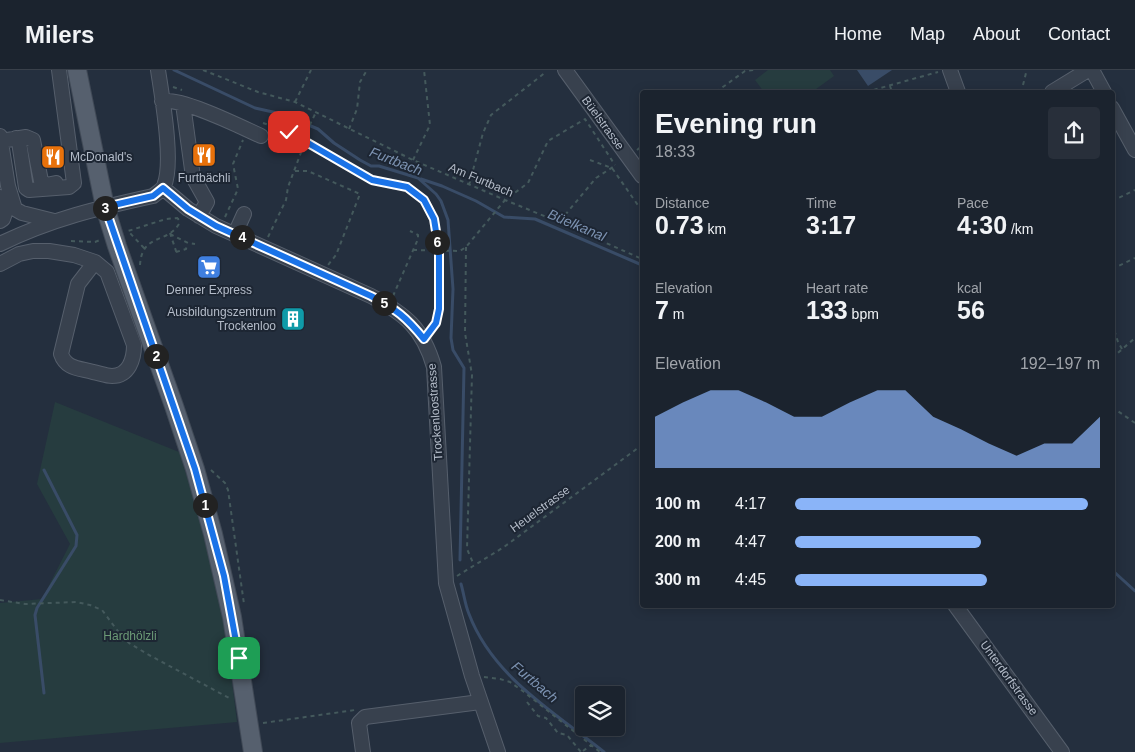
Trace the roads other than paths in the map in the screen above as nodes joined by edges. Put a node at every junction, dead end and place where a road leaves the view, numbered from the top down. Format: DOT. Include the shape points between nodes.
graph roads {
  1 [pos="59,70"];
  2 [pos="77,70"];
  3 [pos="158,70"];
  4 [pos="565,70"];
  5 [pos="950,70"];
  6 [pos="1088,70"];
  7 [pos="1092,70"];
  8 [pos="957,90"];
  9 [pos="1055,90"];
  10 [pos="1103,90"];
  11 [pos="184,98"];
  12 [pos="162,101"];
  13 [pos="1115,113"];
  14 [pos="261,136"];
  15 [pos="0,139"];
  16 [pos="1135,150"];
  17 [pos="640,173"];
  18 [pos="163,188"];
  19 [pos="4,199"];
  20 [pos="105,207"];
  21 [pos="244,214"];
  22 [pos="199,216"];
  23 [pos="0,221"];
  24 [pos="55,221"];
  25 [pos="235,234"];
  26 [pos="0,244"];
  27 [pos="95,262"];
  28 [pos="0,264"];
  29 [pos="957,608"];
  30 [pos="480,702"];
  31 [pos="254,752"];
  32 [pos="363,752"];
  33 [pos="498,752"];
  34 [pos="1062,752"];
  1 -- 15 [label="street" via="66,123 63,134 68,172 66,181 46,185 41,182 33,140 26,137"];
  2 -- 20 [label="main road"];
  3 -- 12 [label="street"];
  4 -- 17 [label="street, Büelstrasse"];
  5 -- 8 [label="street"];
  6 -- 9 [label="street"];
  7 -- 10 [label="street"];
  11 -- 12 [label="street"];
  11 -- 14 [label="street"];
  11 -- 22 [label="street" via="194,177 207,202"];
  12 -- 18 [label="street" via="168,170"];
  13 -- 16 [label="street"];
  15 -- 19 [label="street" via="8,186"];
  18 -- 20 [label="street" via="153,196"];
  18 -- 22 [label="street, Trockenloostrasse"];
  19 -- 23 [label="street" via="5,213"];
  19 -- 24 [label="street" via="22,213"];
  20 -- 24 [label="street"];
  20 -- 31 [label="main road" via="202,492 224,576"];
  21 -- 25 [label="street"];
  22 -- 25 [label="street, Trockenloostrasse"];
  24 -- 26 [label="street"];
  25 -- 30 [label="street, Trockenloostrasse" via="395,309 424,339 434,367 446,583"];
  27 -- 27 [label="street" via="107,272 134,345 134,357 129,367 121,374 111,376 71,366 64,362 61,354 78,284"];
  27 -- 28 [label="street" via="74,255 32,251"];
  29 -- 34 [label="street, Unterdorfstrasse"];
  30 -- 32 [label="street" via="365,717 360,723"];
  30 -- 33 [label="street, Trockenloostrasse"];
}
